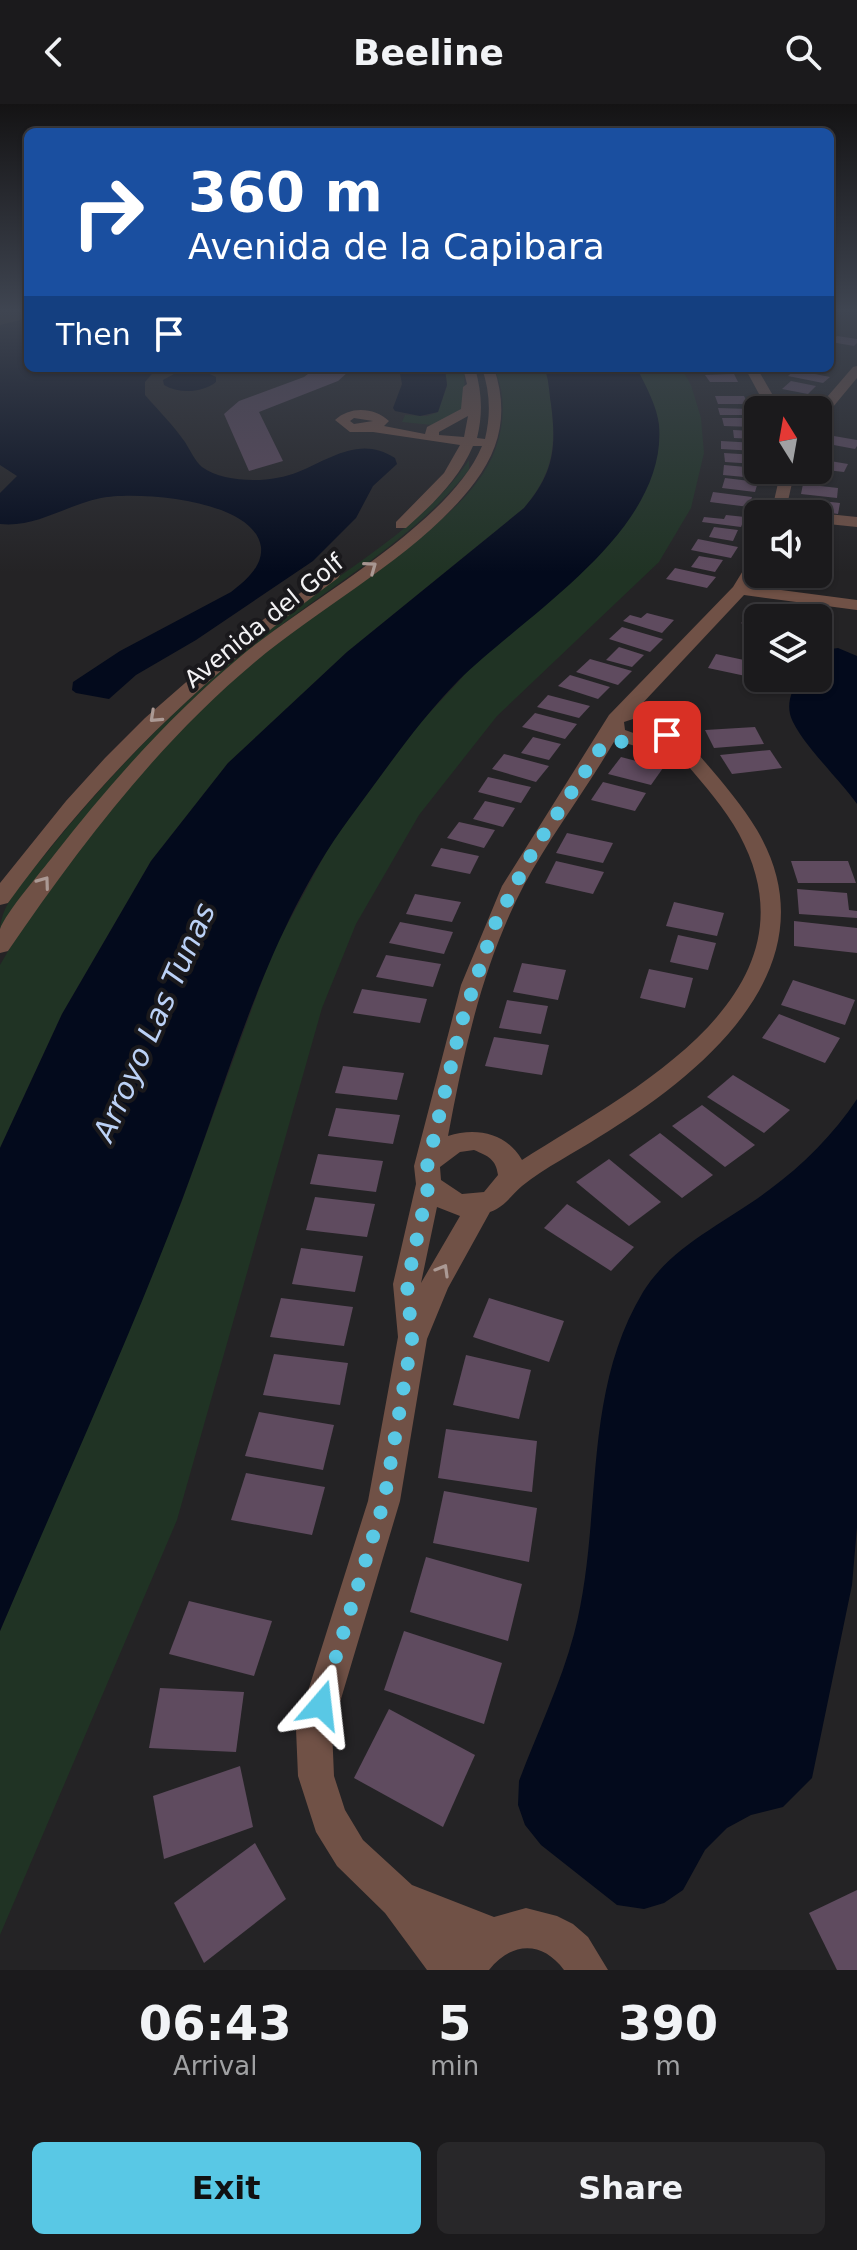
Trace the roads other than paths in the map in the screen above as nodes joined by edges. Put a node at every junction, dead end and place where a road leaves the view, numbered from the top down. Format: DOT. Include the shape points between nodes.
graph roads {
  1 [pos="468,398"];
  2 [pos="477,398"];
  3 [pos="496,398"];
  4 [pos="377,424"];
  5 [pos="435,432"];
  6 [pos="472,435"];
  7 [pos="492,435"];
  8 [pos="832,519"];
  9 [pos="857,522"];
  10 [pos="395,530"];
  11 [pos="744,583"];
  12 [pos="740,590"];
  13 [pos="857,605"];
  14 [pos="670,664"];
  15 [pos="616,721"];
  16 [pos="667,726"];
  17 [pos="634,741"];
  18 [pos="602,746"];
  19 [pos="691,763"];
  20 [pos="0,898"];
  21 [pos="0,946"];
  22 [pos="442,1101"];
  23 [pos="466,1139"];
  24 [pos="495,1146"];
  25 [pos="559,1147"];
  26 [pos="429,1171"];
  27 [pos="512,1179"];
  28 [pos="481,1204"];
  29 [pos="412,1339"];
  30 [pos="399,1899"];
  31 [pos="493,1936"];
  32 [pos="447,1970"];
  33 [pos="464,1970"];
  34 [pos="588,1970"];
  1 -- 5 [label="street" via="467,411"];
  2 -- 6 [label="street, Avenida del Golf"];
  3 -- 7 [label="street"];
  4 -- 5 [label="street"];
  5 -- 6 [label="street"];
  5 -- 10 [label="street" via="446,449 447,464"];
  6 -- 7 [label="street"];
  6 -- 10 [label="street, Avenida del Golf" via="440,488"];
  21 -- 7 [label="street, Avenida del Golf, one-way" via="46,879 141,761 246,660 439,514 478,467"];
  8 -- 9 [label="street"];
  10 -- 20 [label="street, Avenida del Golf, one-way" via="189,685 116,756"];
  11 -- 12 [label="street"];
  12 -- 13 [label="street"];
  12 -- 14 [label="street"];
  14 -- 15 [label="street"];
  14 -- 16 [label="street"];
  15 -- 16 [label="street" via="643,712"];
  15 -- 17 [label="street" via="618,734"];
  15 -- 18 [label="street"];
  16 -- 17 [label="street" via="656,741"];
  16 -- 19 [label="street"];
  17 -- 18 [label="street"];
  17 -- 19 [label="street"];
  18 -- 22 [label="street" via="534,849 494,926"];
  19 -- 25 [label="street" via="747,830 768,878 773,905 762,961 745,999 717,1038 640,1100"];
  22 -- 23 [label="street"];
  22 -- 26 [label="street"];
  23 -- 24 [label="street"];
  23 -- 26 [label="street" via="444,1145"];
  24 -- 25 [label="street"];
  24 -- 27 [label="street" via="509,1160"];
  25 -- 27 [label="street"];
  26 -- 28 [label="street" via="444,1199"];
  26 -- 29 [label="street" via="407,1284"];
  27 -- 28 [label="street" via="501,1195"];
  29 -- 28 [label="street, one-way" via="435,1284"];
  29 -- 30 [label="street" via="384,1501 314,1729 316,1776 329,1819 350,1853"];
  30 -- 31 [label="street"];
  30 -- 32 [label="street" via="437,1947"];
  31 -- 33 [label="street"];
  31 -- 34 [label="street" via="515,1927 538,1928 560,1938"];
}
